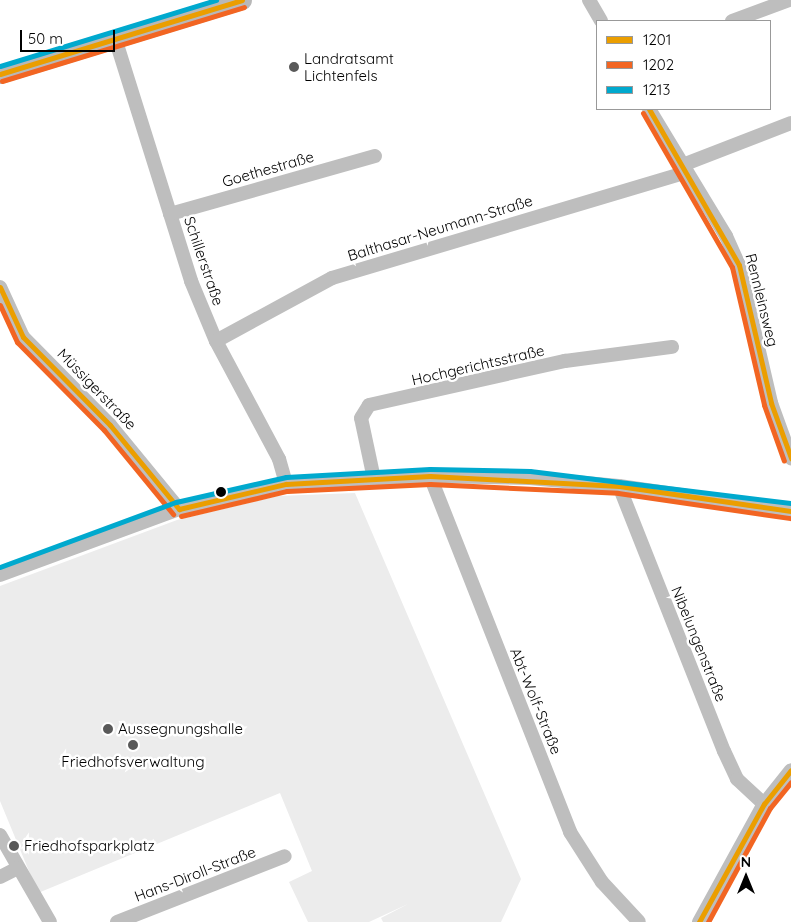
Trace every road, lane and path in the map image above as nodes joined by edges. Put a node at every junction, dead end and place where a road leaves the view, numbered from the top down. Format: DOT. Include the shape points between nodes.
graph roads {
  1 [pos="242,0"];
  2 [pos="589,0"];
  3 [pos="789,0"];
  4 [pos="217,4"];
  5 [pos="600,20"];
  6 [pos="735,20"];
  7 [pos="115,38"];
  8 [pos="0,74"];
  9 [pos="650,110"];
  10 [pos="791,123"];
  11 [pos="375,156"];
  12 [pos="682,169"];
  13 [pos="170,214"];
  14 [pos="0,286"];
  15 [pos="216,341"];
  16 [pos="672,346"];
  17 [pos="787,439"];
  18 [pos="791,458"];
  19 [pos="430,476"];
  20 [pos="374,479"];
  21 [pos="286,484"];
  22 [pos="619,486"];
  23 [pos="179,509"];
  24 [pos="791,511"];
  25 [pos="0,575"];
  26 [pos="791,770"];
  27 [pos="764,804"];
  28 [pos="0,834"];
  29 [pos="285,856"];
  30 [pos="18,868"];
  31 [pos="0,877"];
  32 [pos="50,922"];
  33 [pos="116,922"];
  34 [pos="639,922"];
  35 [pos="699,922"];
  1 -- 4 [label="street"];
  2 -- 5 [label="street"];
  3 -- 6 [label="street"];
  4 -- 7 [label="street"];
  7 -- 8 [label="street"];
  7 -- 13 [label="street, Schillerstraße"];
  9 -- 12 [label="street, Rennleinsweg"];
  10 -- 12 [label="street, Balthasar-Neumann-Straße"];
  11 -- 13 [label="street, Goethestraße"];
  12 -- 15 [label="street, Balthasar-Neumann-Straße" via="332,278"];
  12 -- 17 [label="street, Rennleinsweg" via="726,236 739,265 770,403"];
  13 -- 15 [label="street, Schillerstraße"];
  14 -- 23 [label="street, Müssigerstraße" via="23,336 110,425"];
  15 -- 21 [label="street, Schillerstraße" via="279,458"];
  16 -- 20 [label="street, Hochgerichtsstraße" via="565,361 369,404 361,418"];
  17 -- 18 [label="street, Rennleinsweg"];
  19 -- 20 [label="street"];
  19 -- 22 [label="street"];
  19 -- 34 [label="street, Abt-Wolf-Straße" via="570,832 610,894"];
  20 -- 21 [label="street"];
  21 -- 23 [label="street"];
  22 -- 24 [label="street"];
  22 -- 27 [label="street, Nibelungenstraße" via="724,751 737,779"];
  23 -- 25 [label="street"];
  26 -- 27 [label="street"];
  27 -- 35 [label="street"];
  28 -- 30 [label="street"];
  29 -- 33 [label="street, Hans-Diroll-Straße"];
  30 -- 31 [label="street"];
  30 -- 32 [label="street"];
}
